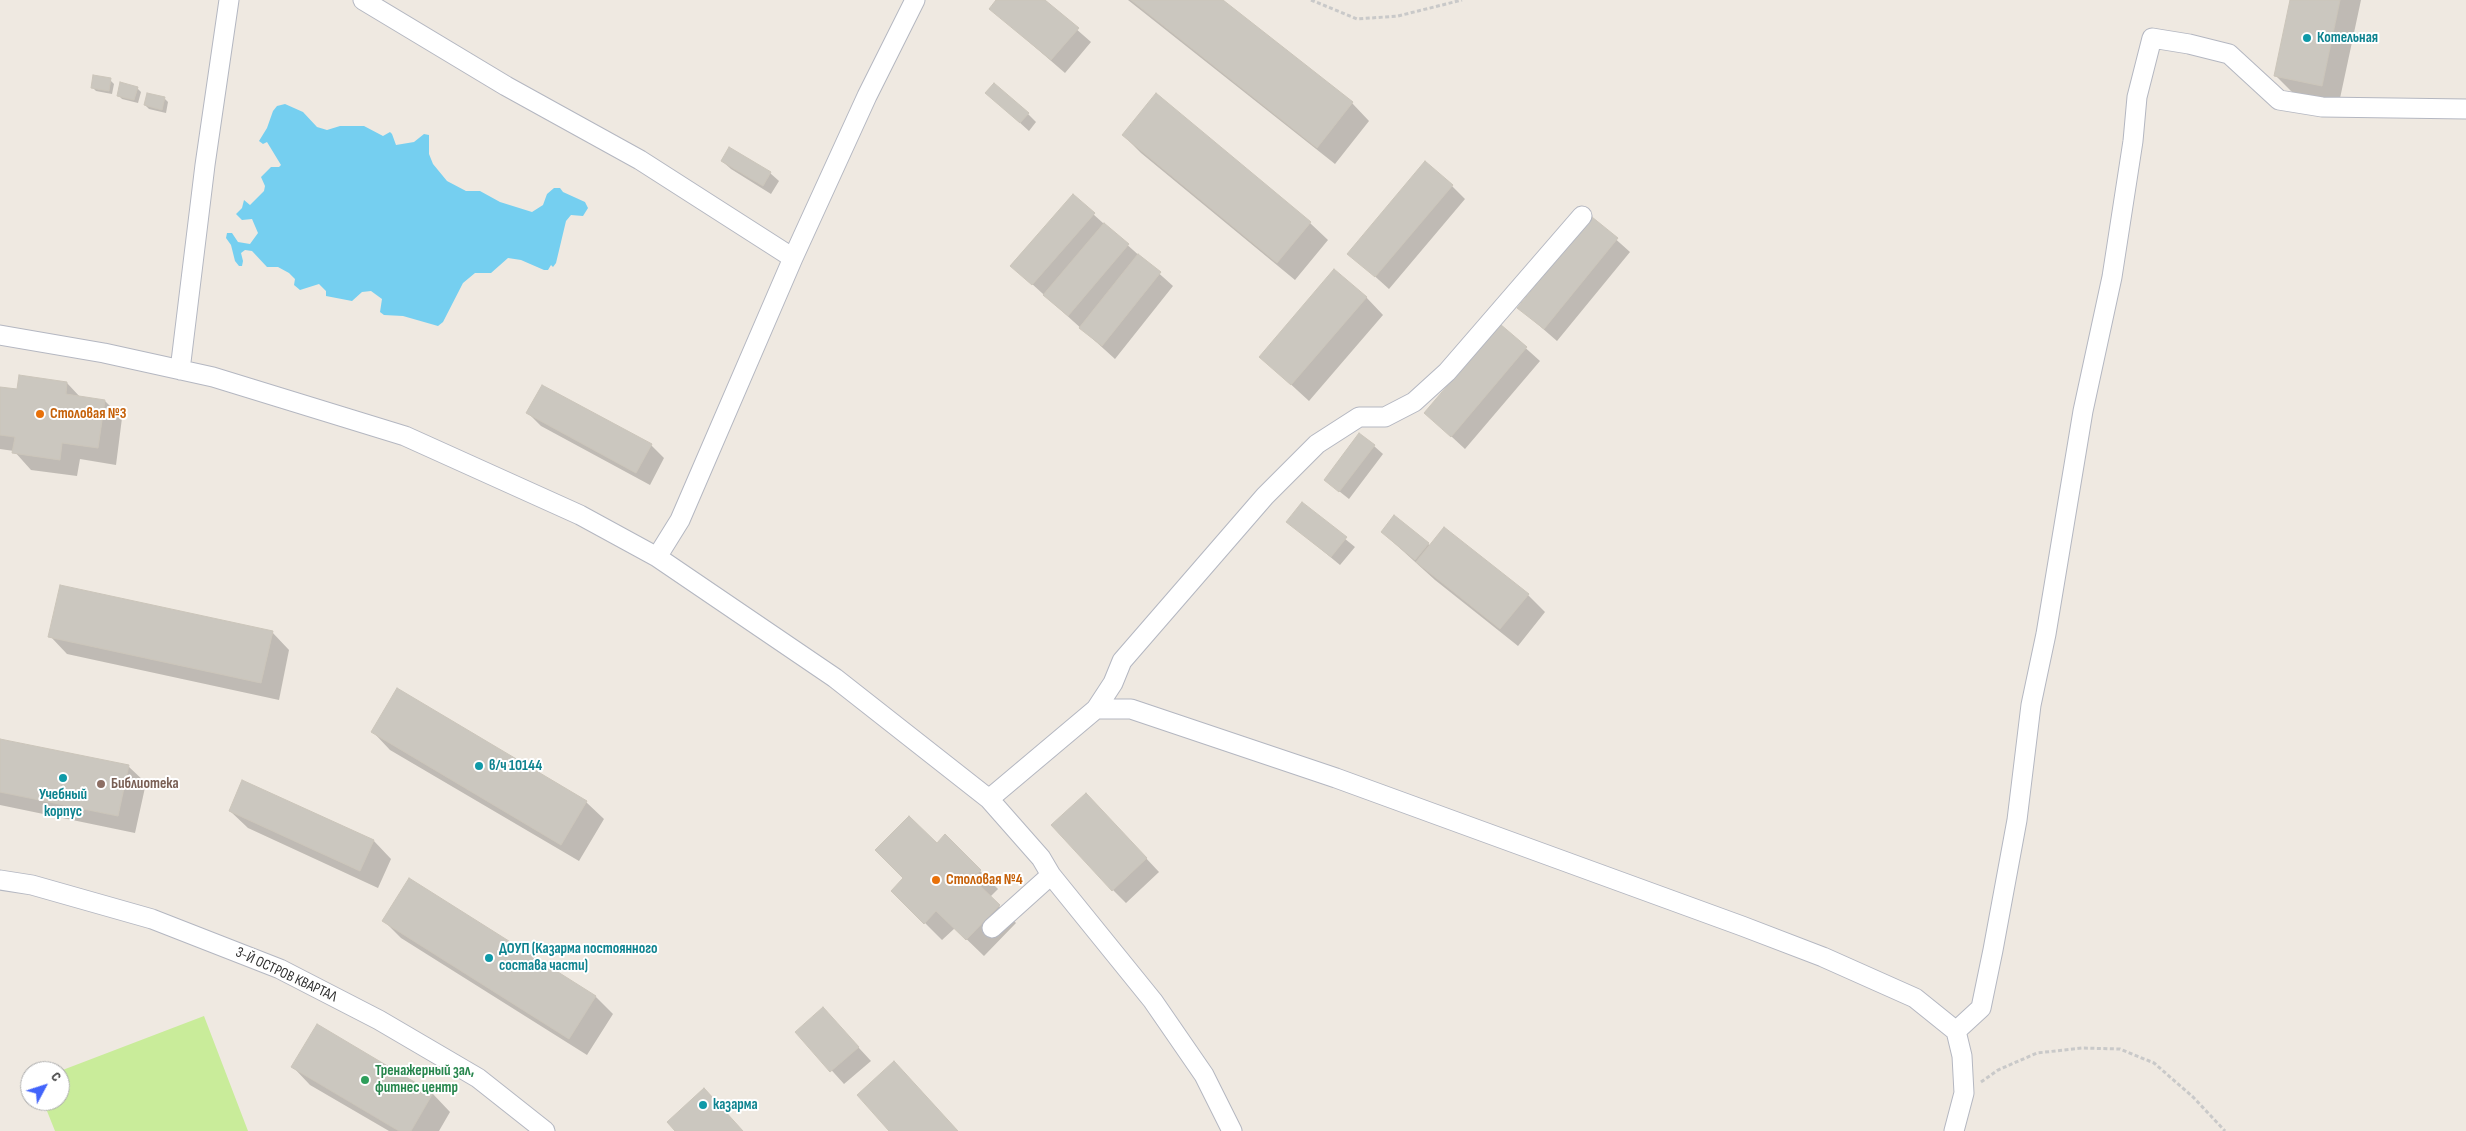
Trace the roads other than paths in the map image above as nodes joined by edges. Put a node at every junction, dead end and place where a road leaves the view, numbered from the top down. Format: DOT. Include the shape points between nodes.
graph roads {
  1 [pos="228,0"];
  2 [pos="363,0"];
  3 [pos="915,0"];
  4 [pos="2465,110"];
  5 [pos="1582,216"];
  6 [pos="793,258"];
  7 [pos="0,336"];
  8 [pos="180,370"];
  9 [pos="657,557"];
  10 [pos="1096,708"];
  11 [pos="989,798"];
  12 [pos="1051,875"];
  13 [pos="0,880"];
  14 [pos="992,928"];
  15 [pos="1956,1031"];
  16 [pos="544,1131"];
  17 [pos="1232,1131"];
  18 [pos="1954,1131"];
  1 -- 8 [label="street" via="204,165"];
  2 -- 6 [label="street" via="506,86 640,160"];
  3 -- 6 [label="street"];
  4 -- 15 [label="street" via="2322,107 2280,100 2229,54 2152,38 2137,97 2112,277 2083,411 2031,705 2017,820 1993,950 1981,1008"];
  5 -- 10 [label="street" via="1447,372 1414,402 1385,417 1359,417 1317,444 1265,496 1122,662 1113,684"];
  6 -- 9 [label="street" via="680,520"];
  7 -- 8 [label="street" via="104,353"];
  8 -- 9 [label="street" via="405,436 580,515"];
  9 -- 11 [label="street" via="835,678"];
  10 -- 11 [label="street"];
  10 -- 15 [label="street" via="1131,708 1336,778 1742,926 1823,957 1915,998"];
  11 -- 12 [label="street" via="1041,858"];
  12 -- 14 [label="street"];
  12 -- 17 [label="street" via="1190,1053"];
  13 -- 16 [label="street, 3-Й ОСТРОВ КВАРТАЛ" via="32,885 152,919 280,969 378,1020 478,1078"];
  15 -- 18 [label="street" via="1962,1056 1964,1093"];
}
